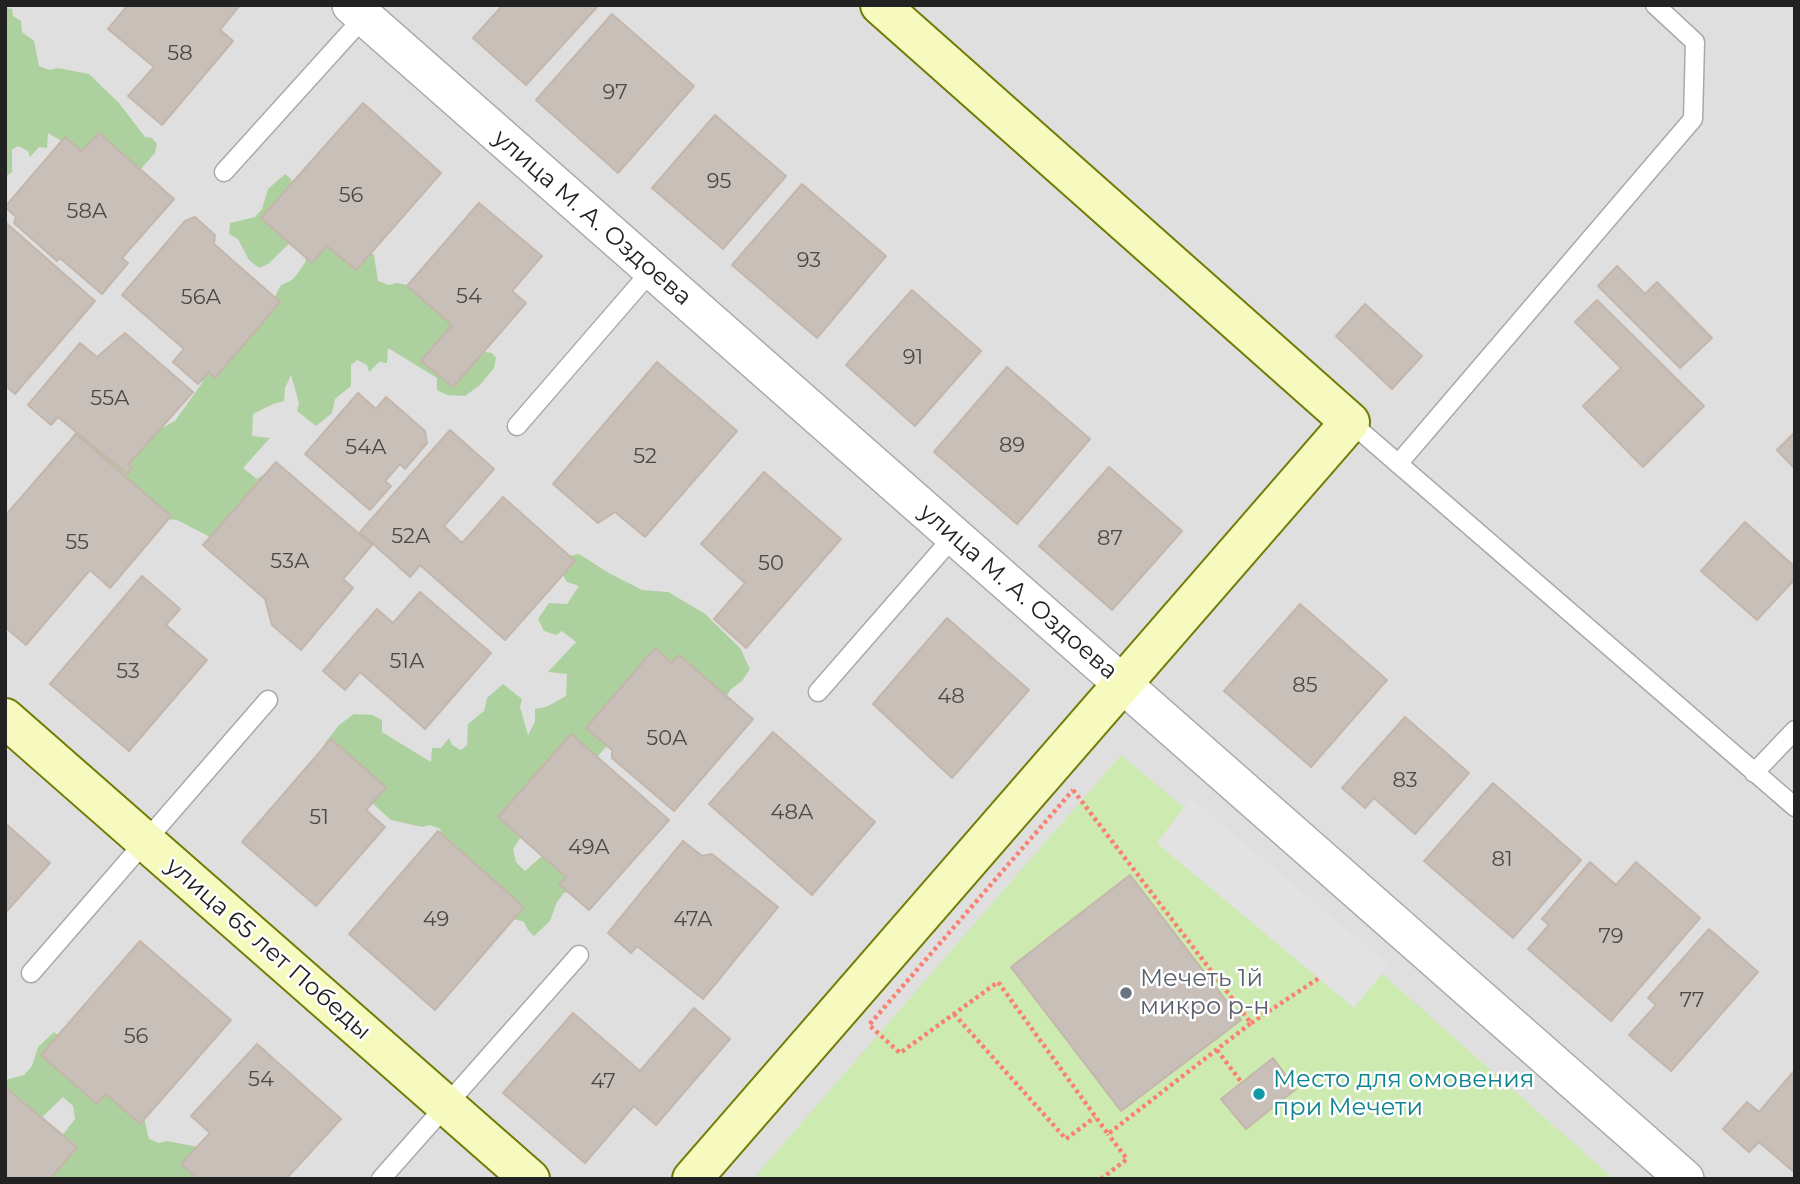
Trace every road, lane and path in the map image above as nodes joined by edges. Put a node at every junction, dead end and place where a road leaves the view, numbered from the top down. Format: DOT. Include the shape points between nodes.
graph roads {
  1 [pos="880,5"];
  2 [pos="1655,5"];
  3 [pos="358,11"];
  4 [pos="224,172"];
  5 [pos="652,270"];
  6 [pos="1350,422"];
  7 [pos="517,426"];
  8 [pos="1398,464"];
  9 [pos="954,536"];
  10 [pos="1123,684"];
  11 [pos="818,692"];
  12 [pos="268,700"];
  13 [pos="5,718"];
  14 [pos="1795,730"];
  15 [pos="1754,773"];
  16 [pos="1795,807"];
  17 [pos="146,842"];
  18 [pos="579,955"];
  19 [pos="31,973"];
  20 [pos="1319,978"];
  21 [pos="954,1014"];
  22 [pos="1251,1023"];
  23 [pos="1216,1050"];
  24 [pos="1242,1083"];
  25 [pos="447,1105"];
  26 [pos="1095,1116"];
  27 [pos="1108,1134"];
  28 [pos="381,1179"];
  29 [pos="530,1179"];
  30 [pos="692,1179"];
  31 [pos="1101,1179"];
  32 [pos="1685,1179"];
  1 -- 6 [label="street"];
  2 -- 8 [label="lane" via="1695,42 1693,119"];
  3 -- 4 [label="lane"];
  3 -- 5 [label="street, улица М. А. Оздоева"];
  5 -- 7 [label="lane"];
  5 -- 9 [label="street, улица М. А. Оздоева"];
  6 -- 8 [label="lane"];
  6 -- 10 [label="street"];
  8 -- 15 [label="lane"];
  9 -- 10 [label="street, улица М. А. Оздоева"];
  9 -- 11 [label="lane"];
  10 -- 30 [label="street"];
  10 -- 32 [label="street, улица М. А. Оздоева"];
  12 -- 17 [label="lane"];
  13 -- 17 [label="street, улица 65 лет Победы"];
  14 -- 15 [label="lane"];
  15 -- 16 [label="lane"];
  17 -- 19 [label="lane"];
  17 -- 25 [label="street, улица 65 лет Победы"];
  18 -- 25 [label="lane"];
  20 -- 22 [label="path"];
  21 -- 22 [label="path" via="900,1053 869,1025 1073,790"];
  21 -- 26 [label="path" via="1066,1139"];
  21 -- 26 [label="path" via="998,982"];
  22 -- 23 [label="path"];
  23 -- 24 [label="path"];
  23 -- 27 [label="path"];
  25 -- 28 [label="lane"];
  25 -- 29 [label="street, улица 65 лет Победы"];
  26 -- 27 [label="path"];
  27 -- 31 [label="path" via="1127,1159"];
}
